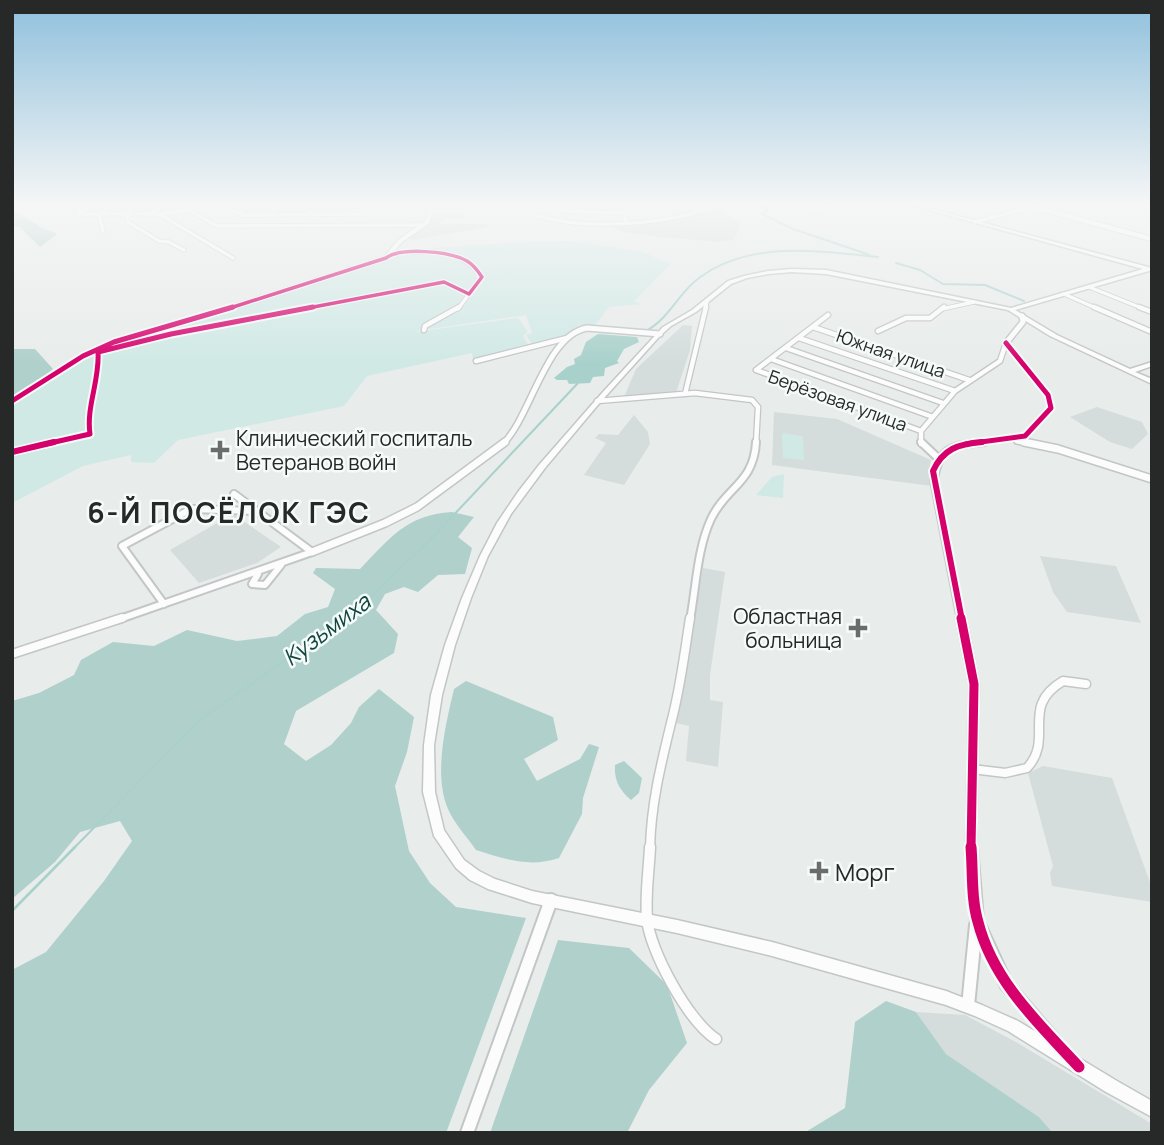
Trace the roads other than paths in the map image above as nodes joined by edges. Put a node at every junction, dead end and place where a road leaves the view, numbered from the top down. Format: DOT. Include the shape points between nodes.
graph roads {
  1 [pos="387,257"];
  2 [pos="458,257"];
  3 [pos="1107,257"];
  4 [pos="1108,257"];
  5 [pos="1108,257"];
  6 [pos="1151,269"];
  7 [pos="1137,273"];
  8 [pos="1089,287"];
  9 [pos="469,294"];
  10 [pos="1064,294"];
  11 [pos="707,301"];
  12 [pos="974,302"];
  13 [pos="983,304"];
  14 [pos="1014,312"];
  15 [pos="1152,312"];
  16 [pos="828,315"];
  17 [pos="813,327"];
  18 [pos="424,330"];
  19 [pos="878,331"];
  20 [pos="1152,332"];
  21 [pos="660,334"];
  22 [pos="566,338"];
  23 [pos="799,338"];
  24 [pos="1006,343"];
  25 [pos="786,348"];
  26 [pos="771,359"];
  27 [pos="1108,360"];
  28 [pos="476,361"];
  29 [pos="1147,366"];
  30 [pos="1131,371"];
  31 [pos="971,378"];
  32 [pos="1152,381"];
  33 [pos="955,391"];
  34 [pos="685,394"];
  35 [pos="12,401"];
  36 [pos="597,401"];
  37 [pos="943,403"];
  38 [pos="933,416"];
  39 [pos="1034,429"];
  40 [pos="920,431"];
  41 [pos="1006,440"];
  42 [pos="1058,449"];
  43 [pos="12,452"];
  44 [pos="938,458"];
  45 [pos="1152,479"];
  46 [pos="234,494"];
  47 [pos="257,511"];
  48 [pos="312,552"];
  49 [pos="281,565"];
  50 [pos="259,572"];
  51 [pos="164,604"];
  52 [pos="12,654"];
  53 [pos="1086,684"];
  54 [pos="972,769"];
  55 [pos="551,900"];
  56 [pos="648,920"];
  57 [pos="977,921"];
  58 [pos="968,1006"];
  59 [pos="716,1039"];
  60 [pos="1079,1068"];
  61 [pos="1152,1109"];
  62 [pos="467,1133"];
  1 -- 35 [label="street" via="114,341"];
  2 -- 9 [label="street" via="467,260 482,278"];
  3 -- 7 [label="main road" via="1134,266"];
  4 -- 6 [label="main road"];
  5 -- 6 [label="main road"];
  6 -- 7 [label="main road"];
  7 -- 8 [label="main road"];
  8 -- 10 [label="main road"];
  8 -- 15 [label="street"];
  9 -- 18 [label="street" via="457,310"];
  9 -- 43 [label="street" via="444,282 99,352 88,419 90,434"];
  10 -- 14 [label="main road"];
  10 -- 20 [label="street"];
  11 -- 12 [label="main road" via="739,279 812,271"];
  11 -- 21 [label="main road"];
  11 -- 34 [label="street"];
  12 -- 13 [label="main road"];
  12 -- 19 [label="street" via="944,307 930,318 906,318"];
  13 -- 14 [label="main road"];
  13 -- 14 [label="main road"];
  14 -- 24 [label="street"];
  14 -- 27 [label="main road"];
  16 -- 17 [label="street"];
  17 -- 23 [label="street"];
  17 -- 31 [label="street, Южная улица"];
  21 -- 22 [label="street" via="582,327"];
  21 -- 36 [label="main road"];
  22 -- 28 [label="street"];
  22 -- 48 [label="street" via="504,443 417,507"];
  23 -- 25 [label="street"];
  23 -- 33 [label="street"];
  24 -- 31 [label="street" via="1000,360"];
  24 -- 39 [label="street" via="1051,399 1051,408"];
  25 -- 26 [label="street"];
  25 -- 37 [label="street"];
  26 -- 38 [label="street"];
  26 -- 40 [label="street, Берёзовая улица" via="757,370"];
  27 -- 29 [label="main road"];
  27 -- 30 [label="main road"];
  29 -- 30 [label="main road"];
  29 -- 32 [label="main road" via="1145,374"];
  30 -- 32 [label="main road"];
  31 -- 33 [label="street"];
  33 -- 37 [label="street"];
  34 -- 36 [label="street"];
  34 -- 56 [label="street" via="752,400 758,407 758,433 752,468 712,517 704,538 674,713 651,811"];
  36 -- 55 [label="main road" via="528,483 491,541 447,653 428,750 428,796 441,840 451,854 496,885"];
  37 -- 38 [label="street"];
  38 -- 40 [label="street"];
  39 -- 41 [label="street"];
  39 -- 42 [label="street"];
  40 -- 44 [label="street" via="922,446"];
  41 -- 42 [label="street"];
  41 -- 44 [label="street" via="967,444"];
  42 -- 45 [label="street"];
  44 -- 54 [label="street" via="934,480 974,684"];
  46 -- 47 [label="street"];
  47 -- 48 [label="street"];
  47 -- 51 [label="street" via="191,509 124,543"];
  48 -- 49 [label="street"];
  49 -- 50 [label="street"];
  49 -- 50 [label="street" via="260,586 252,584"];
  50 -- 51 [label="street"];
  51 -- 52 [label="street"];
  53 -- 54 [label="street" via="1063,681 1046,692 1040,710 1039,746 1020,771"];
  54 -- 57 [label="street" via="971,860"];
  55 -- 56 [label="main road"];
  55 -- 62 [label="street"];
  56 -- 58 [label="main road" via="739,939"];
  56 -- 59 [label="street" via="658,951 695,1022"];
  57 -- 58 [label="street"];
  57 -- 60 [label="street" via="990,954 1019,1002"];
  58 -- 60 [label="main road"];
  60 -- 61 [label="main road"];
}
